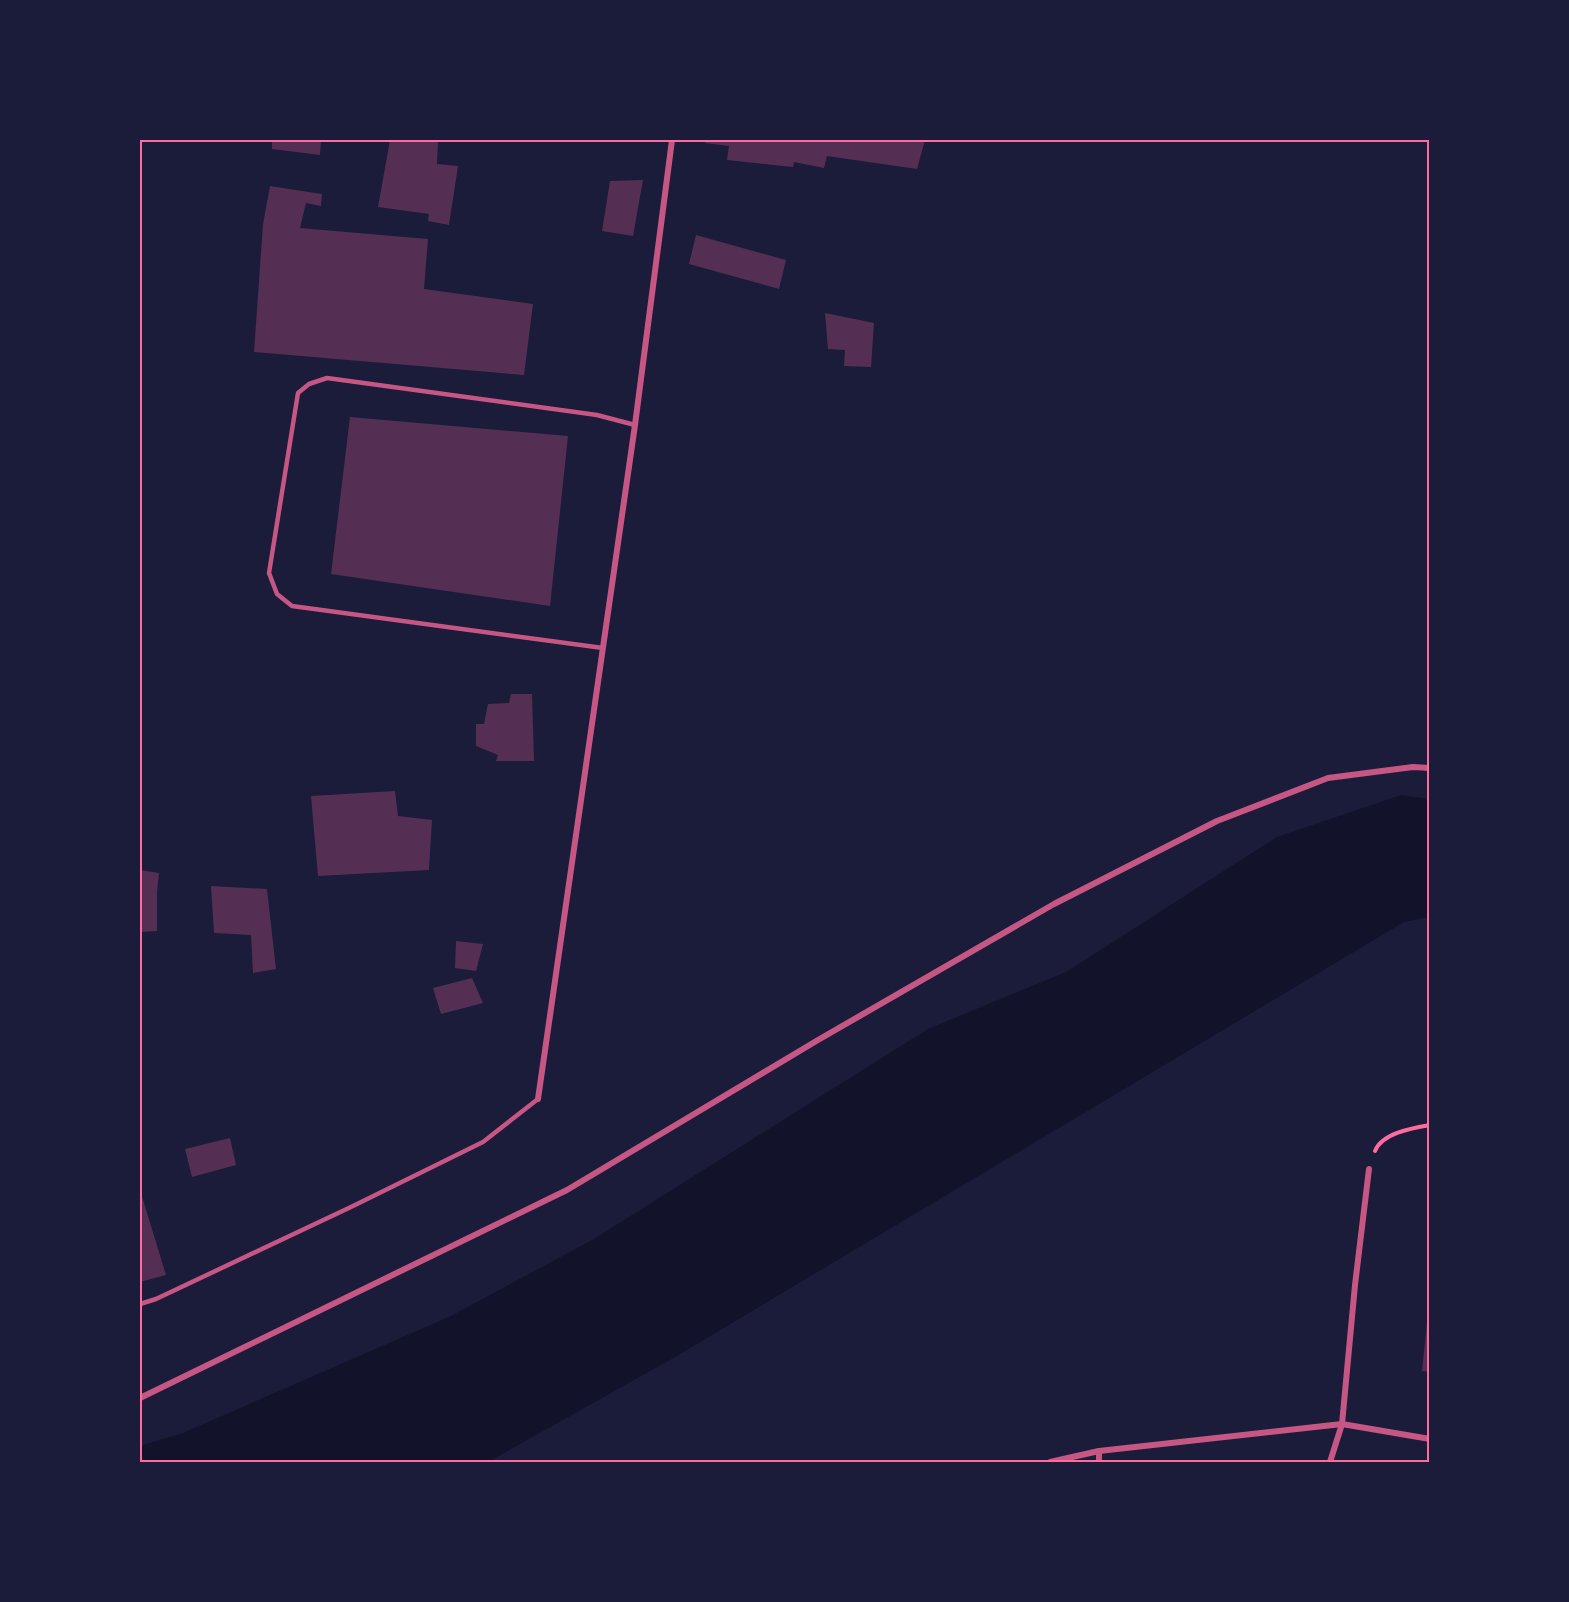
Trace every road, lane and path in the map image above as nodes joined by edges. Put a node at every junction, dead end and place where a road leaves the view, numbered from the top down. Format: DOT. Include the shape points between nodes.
graph roads {
  1 [pos="672,140"];
  2 [pos="635,425"];
  3 [pos="603,648"];
  4 [pos="1430,768"];
  5 [pos="538,1098"];
  6 [pos="1430,1125"];
  7 [pos="1369,1169"];
  8 [pos="140,1304"];
  9 [pos="140,1398"];
  10 [pos="1342,1424"];
  11 [pos="1430,1439"];
  12 [pos="1099,1451"];
  13 [pos="1050,1462"];
  14 [pos="1099,1462"];
  15 [pos="1330,1462"];
  1 -- 2 [label="street"];
  2 -- 3 [label="street"];
  2 -- 3 [label="lane" via="597,415 327,378 309,384 298,393 269,573 277,594 292,606"];
  3 -- 5 [label="street"];
  4 -- 9 [label="street" via="1328,777 1217,821 1054,904 567,1190"];
  5 -- 8 [label="lane" via="483,1142"];
  6 -- 7 [label="path" via="1394,1133 1377,1146"];
  7 -- 10 [label="street"];
  10 -- 11 [label="street"];
  10 -- 12 [label="street"];
  10 -- 15 [label="street"];
  12 -- 13 [label="street"];
  12 -- 14 [label="street"];
}
